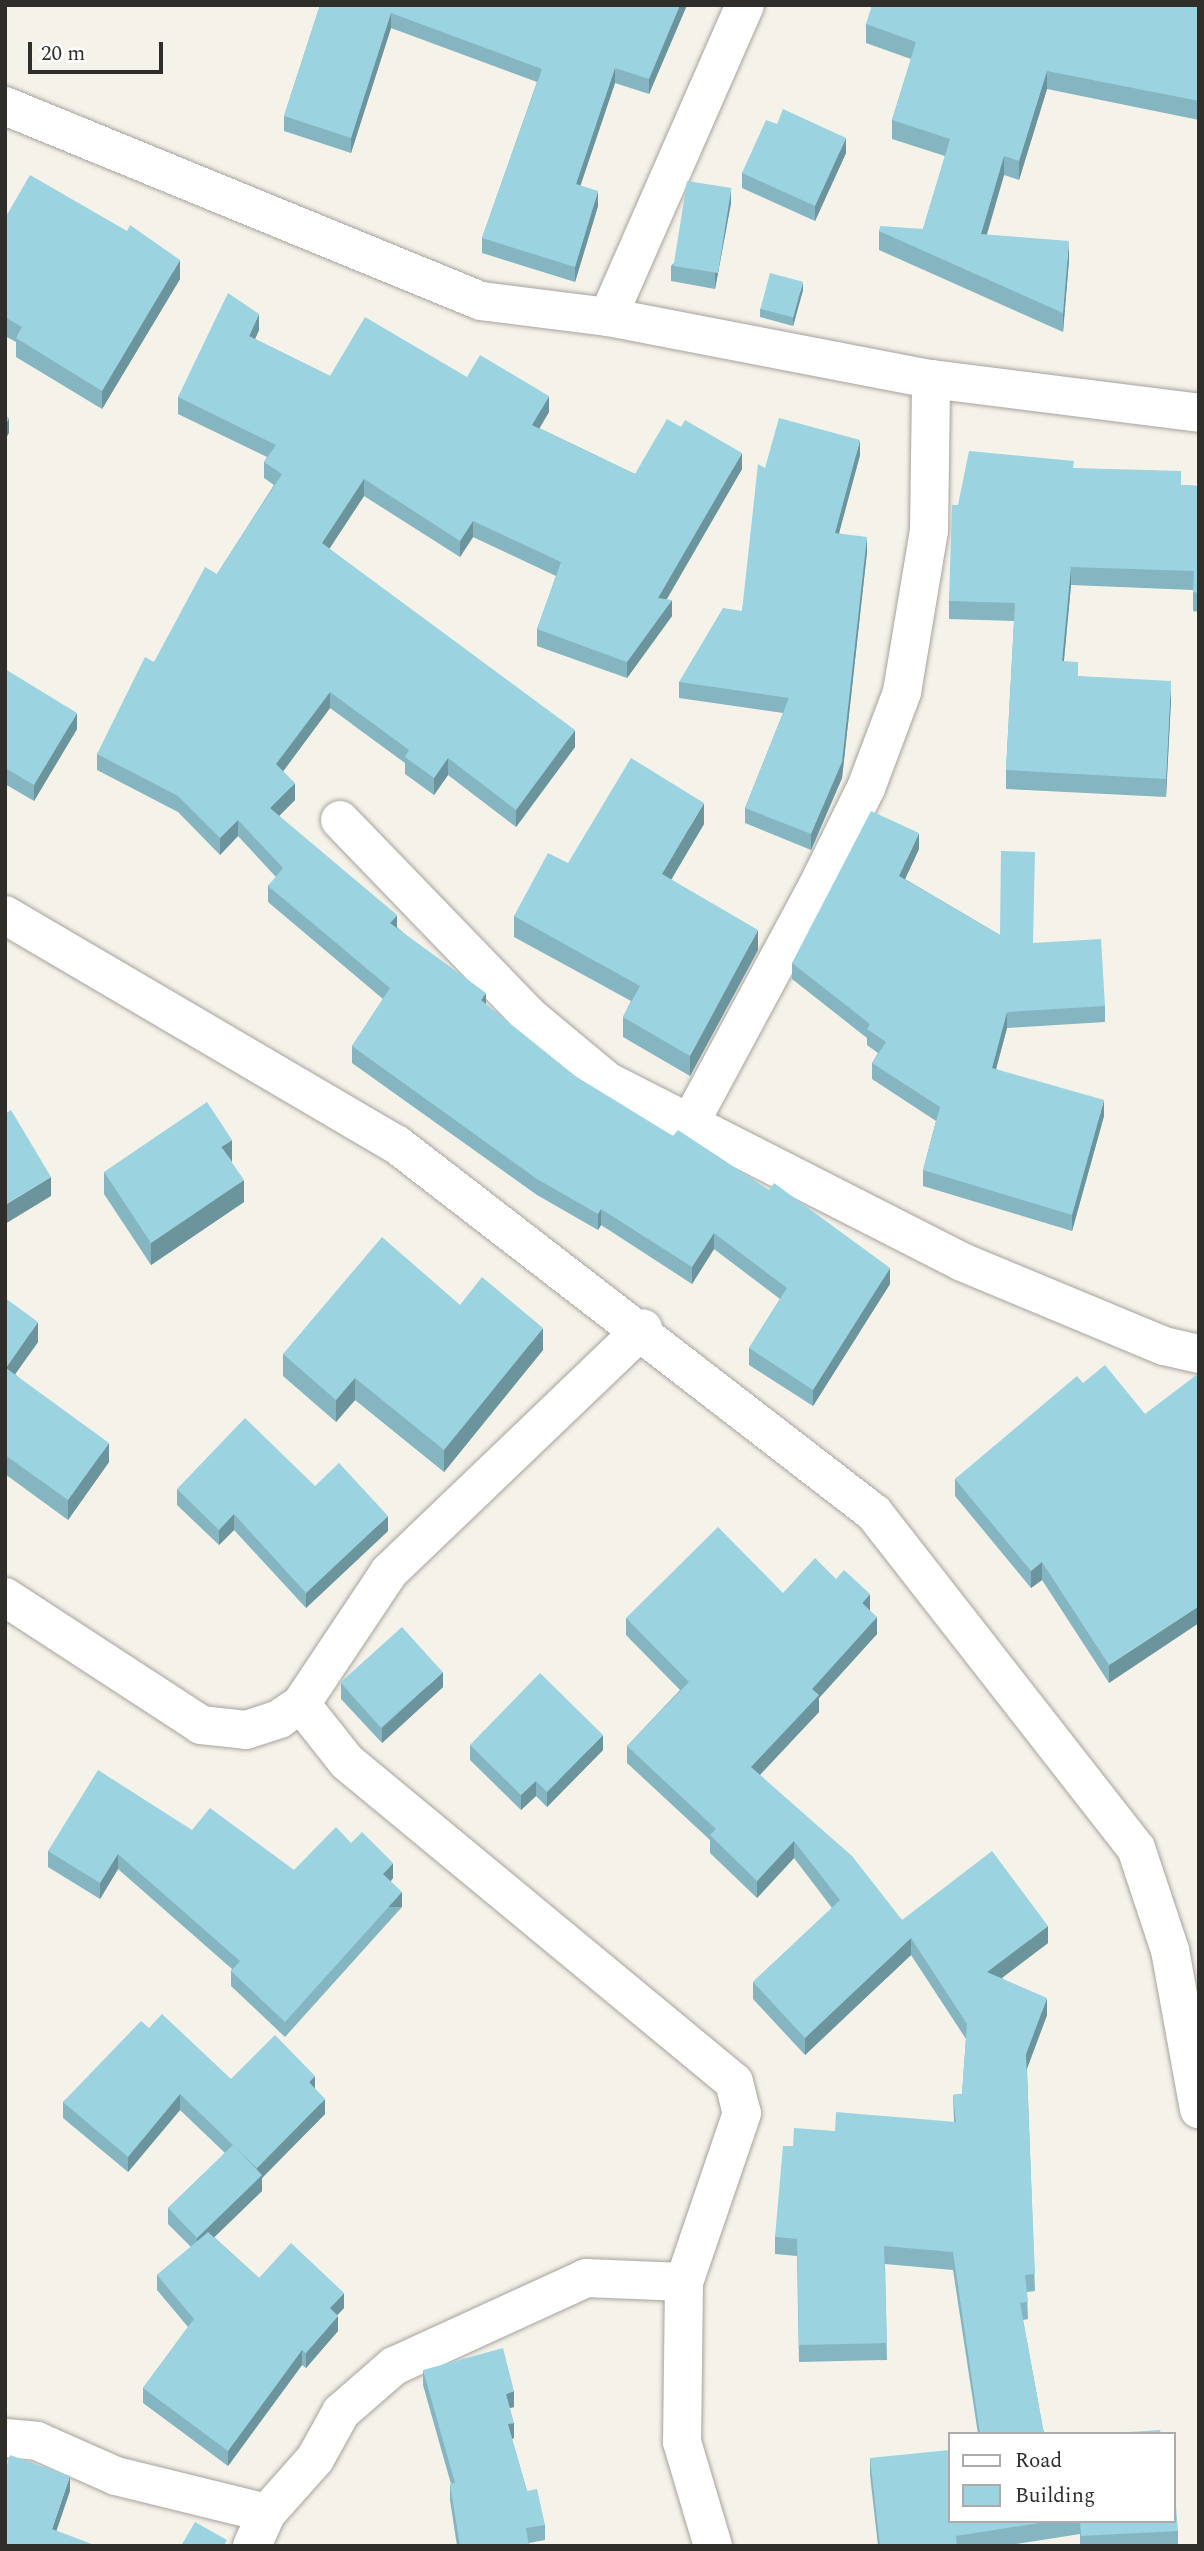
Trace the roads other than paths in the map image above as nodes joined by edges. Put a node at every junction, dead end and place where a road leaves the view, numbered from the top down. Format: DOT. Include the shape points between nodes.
graph roads {
  1 [pos="745,5"];
  2 [pos="5,106"];
  3 [pos="608,317"];
  4 [pos="931,379"];
  5 [pos="1199,413"];
  6 [pos="340,820"];
  7 [pos="5,915"];
  8 [pos="691,1121"];
  9 [pos="643,1328"];
  10 [pos="1199,1354"];
  11 [pos="5,1597"];
  12 [pos="301,1704"];
  13 [pos="1199,2109"];
  14 [pos="684,2282"];
  15 [pos="5,2438"];
  16 [pos="260,2529"];
  17 [pos="713,2546"];
  1 -- 3 [label="street"];
  2 -- 3 [label="street" via="481,301"];
  3 -- 4 [label="street"];
  4 -- 5 [label="street"];
  4 -- 8 [label="street" via="929,531 902,692 822,878"];
  6 -- 8 [label="street" via="530,1016 607,1081"];
  7 -- 9 [label="street" via="396,1143"];
  8 -- 10 [label="street" via="962,1262 1164,1346"];
  9 -- 12 [label="street" via="389,1572"];
  9 -- 13 [label="street" via="874,1513 1136,1847 1170,1950"];
  11 -- 12 [label="street" via="201,1726 246,1730"];
  12 -- 14 [label="street" via="346,1762 734,2082 742,2113"];
  14 -- 16 [label="street" via="586,2278 394,2366 341,2412 315,2459"];
  14 -- 17 [label="street" via="682,2442"];
  15 -- 16 [label="street" via="37,2441 116,2476"];
}
